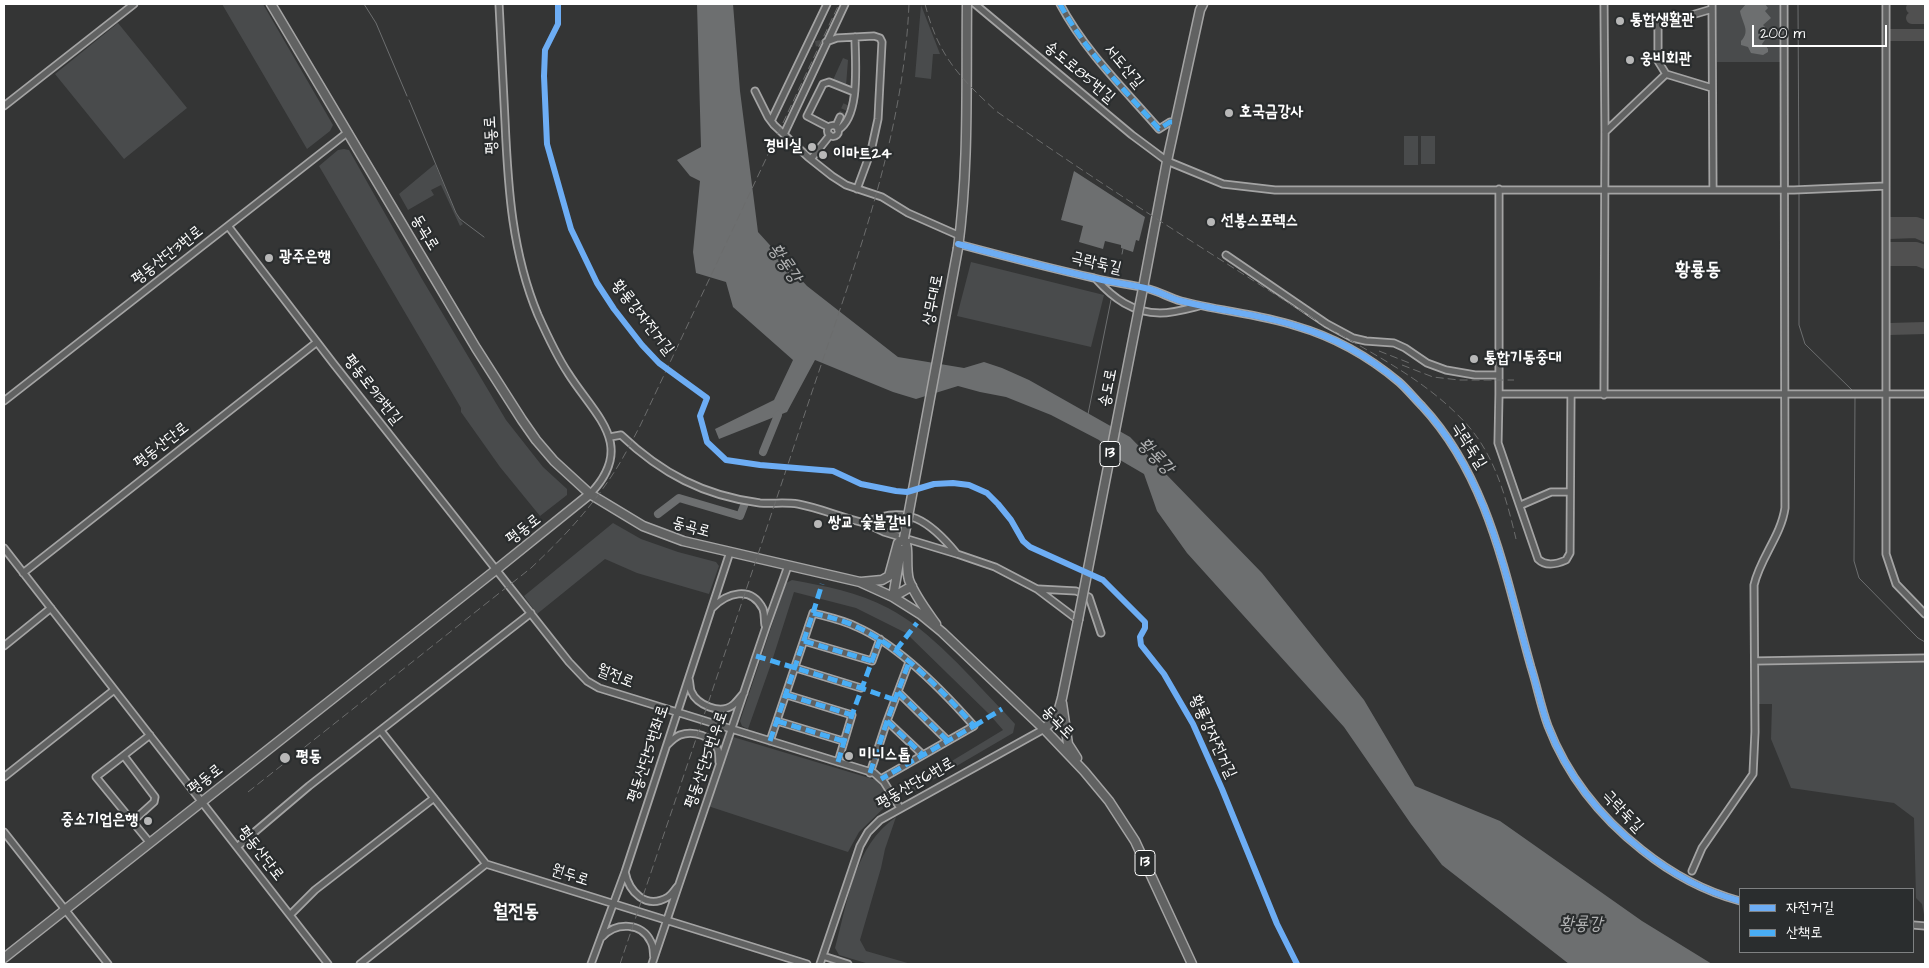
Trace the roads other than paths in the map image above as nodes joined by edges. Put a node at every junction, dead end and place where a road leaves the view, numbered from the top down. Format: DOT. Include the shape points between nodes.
graph roads {
  1 [pos="134,4"];
  2 [pos="271,4"];
  3 [pos="499,4"];
  4 [pos="826,4"];
  5 [pos="845,4"];
  6 [pos="967,4"];
  7 [pos="975,4"];
  8 [pos="1060,4"];
  9 [pos="1203,4"];
  10 [pos="1604,4"];
  11 [pos="1784,4"];
  12 [pos="1886,4"];
  13 [pos="1712,6"];
  14 [pos="855,37"];
  15 [pos="827,41"];
  16 [pos="1666,74"];
  17 [pos="1712,88"];
  18 [pos="755,91"];
  19 [pos="854,92"];
  20 [pos="4,106"];
  21 [pos="840,117"];
  22 [pos="771,121"];
  23 [pos="1176,122"];
  24 [pos="828,127"];
  25 [pos="837,128"];
  26 [pos="348,132"];
  27 [pos="1605,132"];
  28 [pos="784,134"];
  29 [pos="830,135"];
  30 [pos="811,159"];
  31 [pos="1167,161"];
  32 [pos="1886,186"];
  33 [pos="857,189"];
  34 [pos="1713,189"];
  35 [pos="1785,189"];
  36 [pos="1499,190"];
  37 [pos="1604,190"];
  38 [pos="228,226"];
  39 [pos="959,243"];
  40 [pos="1226,255"];
  41 [pos="1096,279"];
  42 [pos="1143,288"];
  43 [pos="1202,306"];
  44 [pos="317,342"];
  45 [pos="1499,375"];
  46 [pos="1499,394"];
  47 [pos="1925,394"];
  48 [pos="1571,395"];
  49 [pos="1604,395"];
  50 [pos="1784,395"];
  51 [pos="1885,395"];
  52 [pos="4,401"];
  53 [pos="610,437"];
  54 [pos="1570,492"];
  55 [pos="590,494"];
  56 [pos="1521,505"];
  57 [pos="864,523"];
  58 [pos="904,538"];
  59 [pos="4,548"];
  60 [pos="730,552"];
  61 [pos="957,554"];
  62 [pos="788,566"];
  63 [pos="497,569"];
  64 [pos="23,573"];
  65 [pos="860,582"];
  66 [pos="912,586"];
  67 [pos="1037,589"];
  68 [pos="893,597"];
  69 [pos="51,608"];
  70 [pos="711,609"];
  71 [pos="531,613"];
  72 [pos="1925,614"];
  73 [pos="1078,620"];
  74 [pos="766,628"];
  75 [pos="942,632"];
  76 [pos="1102,633"];
  77 [pos="880,639"];
  78 [pos="804,641"];
  79 [pos="4,646"];
  80 [pos="1925,658"];
  81 [pos="1755,661"];
  82 [pos="909,662"];
  83 [pos="796,668"];
  84 [pos="689,677"];
  85 [pos="861,688"];
  86 [pos="114,690"];
  87 [pos="898,692"];
  88 [pos="744,693"];
  89 [pos="787,695"];
  90 [pos="1062,698"];
  91 [pos="677,713"];
  92 [pos="777,721"];
  93 [pos="887,721"];
  94 [pos="1044,729"];
  95 [pos="732,730"];
  96 [pos="381,731"];
  97 [pos="150,735"];
  98 [pos="947,740"];
  99 [pos="770,741"];
  100 [pos="843,741"];
  101 [pos="666,746"];
  102 [pos="923,755"];
  103 [pos="124,756"];
  104 [pos="838,762"];
  105 [pos="719,765"];
  106 [pos="1084,771"];
  107 [pos="870,773"];
  108 [pos="4,777"];
  109 [pos="881,779"];
  110 [pos="434,798"];
  111 [pos="201,801"];
  112 [pos="900,808"];
  113 [pos="133,821"];
  114 [pos="4,832"];
  115 [pos="150,843"];
  116 [pos="237,847"];
  117 [pos="486,864"];
  118 [pos="1692,871"];
  119 [pos="625,872"];
  120 [pos="680,885"];
  121 [pos="1739,901"];
  122 [pos="612,904"];
  123 [pos="65,910"];
  124 [pos="290,915"];
  125 [pos="668,921"];
  126 [pos="600,939"];
  127 [pos="6,956"];
  128 [pos="823,956"];
  129 [pos="653,961"];
  130 [pos="4,964"];
  131 [pos="108,964"];
  132 [pos="328,964"];
  133 [pos="360,964"];
  134 [pos="591,964"];
  135 [pos="807,964"];
  136 [pos="820,964"];
  137 [pos="848,964"];
  138 [pos="1192,964"];
  1 -- 20 [label="street"];
  2 -- 26 [label="main road, 동곡로"];
  3 -- 53 [label="street, 평동로" via="509,195 520,264 552,345"];
  4 -- 22 [label="street"];
  5 -- 15 [label="street"];
  6 -- 39 [label="main road, 상무대로" via="966,154"];
  7 -- 31 [label="street, 송도로85번길"];
  8 -- 23 [label="street, 서도산길" via="1114,79 1159,129"];
  9 -- 23 [label="main road, 송도로 / 13"];
  10 -- 27 [label="street"];
  11 -- 35 [label="street"];
  12 -- 32 [label="street"];
  13 -- 16 [label="street" via="1658,25 1658,61"];
  13 -- 17 [label="street"];
  14 -- 15 [label="street"];
  14 -- 19 [label="street"];
  14 -- 33 [label="street" via="877,36 883,45 878,119"];
  15 -- 28 [label="street"];
  16 -- 17 [label="street"];
  16 -- 27 [label="street"];
  17 -- 34 [label="street"];
  18 -- 22 [label="street, 극락둑길"];
  19 -- 24 [label="street" via="829,82 823,84 808,116"];
  19 -- 25 [label="street" via="854,104 844,126"];
  21 -- 25 [label="street"];
  22 -- 28 [label="street, 극락둑길"];
  23 -- 31 [label="main road, 송도로 / 13"];
  24 -- 25 [label="street"];
  24 -- 29 [label="street"];
  25 -- 29 [label="street" via="836,135"];
  26 -- 38 [label="street, 평동산단3번로"];
  26 -- 55 [label="main road, 동곡로" via="522,420 554,461"];
  27 -- 37 [label="street"];
  28 -- 30 [label="street, 극락둑길"];
  29 -- 30 [label="street"];
  30 -- 33 [label="street, 극락둑길" via="832,176"];
  31 -- 36 [label="street" via="1223,184 1275,190"];
  31 -- 42 [label="main road, 송도로 / 13"];
  32 -- 35 [label="street"];
  32 -- 51 [label="street"];
  33 -- 39 [label="street, 극락둑길" via="882,197"];
  34 -- 35 [label="street"];
  34 -- 37 [label="street"];
  35 -- 50 [label="street"];
  36 -- 37 [label="street"];
  36 -- 45 [label="street"];
  37 -- 49 [label="street"];
  38 -- 44 [label="street, 평동로913번길"];
  38 -- 52 [label="street, 평동산단3번로"];
  39 -- 41 [label="street, 극락둑길"];
  39 -- 58 [label="main road, 상무대로, bridge"];
  40 -- 45 [label="street" via="1327,324 1352,337 1394,343 1427,363 1446,370"];
  41 -- 42 [label="street, 극락둑길"];
  41 -- 43 [label="street" via="1118,301 1147,311 1161,313"];
  42 -- 43 [label="street, 극락둑길"];
  42 -- 73 [label="main road, 송도로 / 13, bridge"];
  43 -- 121 [label="street, 극락둑길" via="1294,325 1334,340 1372,361 1402,384 1431,416 1455,447 1487,513 1547,725 1563,760 1605,817 1655,861 1700,888"];
  44 -- 63 [label="street, 평동로913번길"];
  44 -- 64 [label="street, 평동산단로"];
  45 -- 46 [label="street"];
  46 -- 48 [label="street"];
  46 -- 56 [label="street" via="1498,443"];
  47 -- 51 [label="street"];
  48 -- 49 [label="street"];
  48 -- 54 [label="street"];
  49 -- 50 [label="street"];
  50 -- 51 [label="street"];
  50 -- 81 [label="street" via="1785,508 1782,523 1754,585"];
  51 -- 72 [label="street" via="1886,554 1896,584"];
  53 -- 55 [label="street, 평동로" via="609,468"];
  53 -- 57 [label="street" via="621,435 658,467 699,488 759,503 801,505"];
  54 -- 56 [label="street" via="1550,492"];
  54 -- 56 [label="street" via="1569,557 1559,563 1544,563 1538,559"];
  55 -- 60 [label="main road, 동곡로" via="643,526 683,541"];
  55 -- 63 [label="main road, 평동로"];
  57 -- 58 [label="street"];
  57 -- 61 [label="street" via="889,514 904,515 931,528"];
  58 -- 61 [label="street"];
  58 -- 65 [label="main road" via="898,543 889,576"];
  58 -- 66 [label="main road" via="908,544 906,564"];
  58 -- 68 [label="main road, 상무대로"];
  59 -- 64 [label="street, 평동산단로"];
  60 -- 62 [label="main road, 동곡로"];
  60 -- 70 [label="street, 평동산단5번좌로"];
  61 -- 67 [label="street"];
  62 -- 65 [label="main road, 동곡로"];
  62 -- 74 [label="street, 평동산단5번우로"];
  63 -- 71 [label="street, 월전로"];
  63 -- 111 [label="main road, 평동로"];
  64 -- 69 [label="street, 평동산단로"];
  65 -- 68 [label="main road, 동곡로"];
  66 -- 68 [label="main road"];
  66 -- 75 [label="main road"];
  67 -- 73 [label="street"];
  67 -- 76 [label="street" via="1076,591 1089,597"];
  68 -- 75 [label="main road, 동곡로"];
  69 -- 79 [label="street"];
  69 -- 86 [label="street, 평동산단로"];
  70 -- 74 [label="street" via="728,595 748,595 764,611"];
  70 -- 84 [label="street, 평동산단5번좌로"];
  71 -- 91 [label="street, 월전로" via="587,681 599,688"];
  71 -- 96 [label="street"];
  73 -- 90 [label="main road, 송도로 / 13"];
  74 -- 88 [label="street, 평동산단5번우로"];
  75 -- 94 [label="main road, 동곡로"];
  77 -- 78 [label="street" via="872,661"];
  77 -- 78 [label="street" via="848,623 813,613"];
  77 -- 82 [label="street"];
  78 -- 83 [label="street"];
  80 -- 81 [label="street"];
  81 -- 118 [label="street" via="1753,774 1702,848"];
  82 -- 87 [label="street"];
  82 -- 98 [label="street" via="974,726"];
  83 -- 85 [label="street"];
  83 -- 89 [label="street"];
  84 -- 88 [label="street" via="690,690 700,703 716,709 733,705"];
  84 -- 91 [label="street, 평동산단5번좌로"];
  86 -- 97 [label="street, 평동산단로"];
  86 -- 108 [label="street"];
  87 -- 93 [label="street"];
  87 -- 98 [label="street"];
  88 -- 95 [label="street, 평동산단5번우로"];
  89 -- 92 [label="street"];
  89 -- 100 [label="street" via="852,715"];
  90 -- 94 [label="main road, 송도로 / 13" via="1057,716"];
  90 -- 106 [label="main road, 13" via="1068,744"];
  91 -- 95 [label="street, 월전로"];
  91 -- 101 [label="street, 평동산단5번좌로"];
  92 -- 99 [label="street"];
  92 -- 100 [label="street"];
  93 -- 102 [label="street"];
  93 -- 107 [label="street"];
  94 -- 106 [label="main road, 동곡로 / 13"];
  94 -- 112 [label="street, 평동산단6번로"];
  95 -- 99 [label="street, 월전로"];
  95 -- 105 [label="street, 평동산단5번우로"];
  96 -- 110 [label="street"];
  96 -- 116 [label="street"];
  97 -- 103 [label="street"];
  97 -- 111 [label="street, 평동산단로"];
  98 -- 102 [label="street"];
  99 -- 104 [label="street, 월전로"];
  100 -- 104 [label="street"];
  101 -- 105 [label="street" via="687,733 701,735 718,751"];
  101 -- 119 [label="street, 평동산단5번좌로"];
  102 -- 109 [label="street"];
  103 -- 113 [label="street" via="155,797 154,802"];
  103 -- 113 [label="street" via="96,777"];
  104 -- 107 [label="street, 월전로"];
  105 -- 120 [label="street, 평동산단5번우로"];
  106 -- 138 [label="main road, 동곡로 / 13" via="1129,831"];
  107 -- 109 [label="street, 월전로"];
  109 -- 112 [label="street, 월전로"];
  110 -- 117 [label="street"];
  110 -- 124 [label="street" via="315,890"];
  111 -- 115 [label="main road, 평동로"];
  111 -- 116 [label="street, 평동산단로"];
  112 -- 128 [label="street, 평동산단6번로" via="880,820 860,846"];
  113 -- 115 [label="street"];
  114 -- 123 [label="street"];
  115 -- 123 [label="main road, 평동로"];
  116 -- 124 [label="street, 평동산단로"];
  117 -- 122 [label="street, 원두로"];
  117 -- 133 [label="street"];
  119 -- 120 [label="street" via="633,891 647,900 666,898"];
  119 -- 122 [label="street, 평동산단5번좌로"];
  120 -- 125 [label="street, 평동산단5번우로"];
  122 -- 125 [label="street, 원두로"];
  122 -- 126 [label="street, 평동산단5번좌로"];
  123 -- 127 [label="main road, 평동로"];
  123 -- 131 [label="street"];
  124 -- 132 [label="street, 평동산단로"];
  125 -- 129 [label="street, 평동산단5번우로"];
  125 -- 135 [label="street, 원두로"];
  126 -- 129 [label="street" via="615,927 637,928 653,945"];
  126 -- 134 [label="street, 평동산단5번좌로"];
  127 -- 130 [label="main road"];
  128 -- 136 [label="street, 평동산단6번로"];
  128 -- 137 [label="street"];
}
